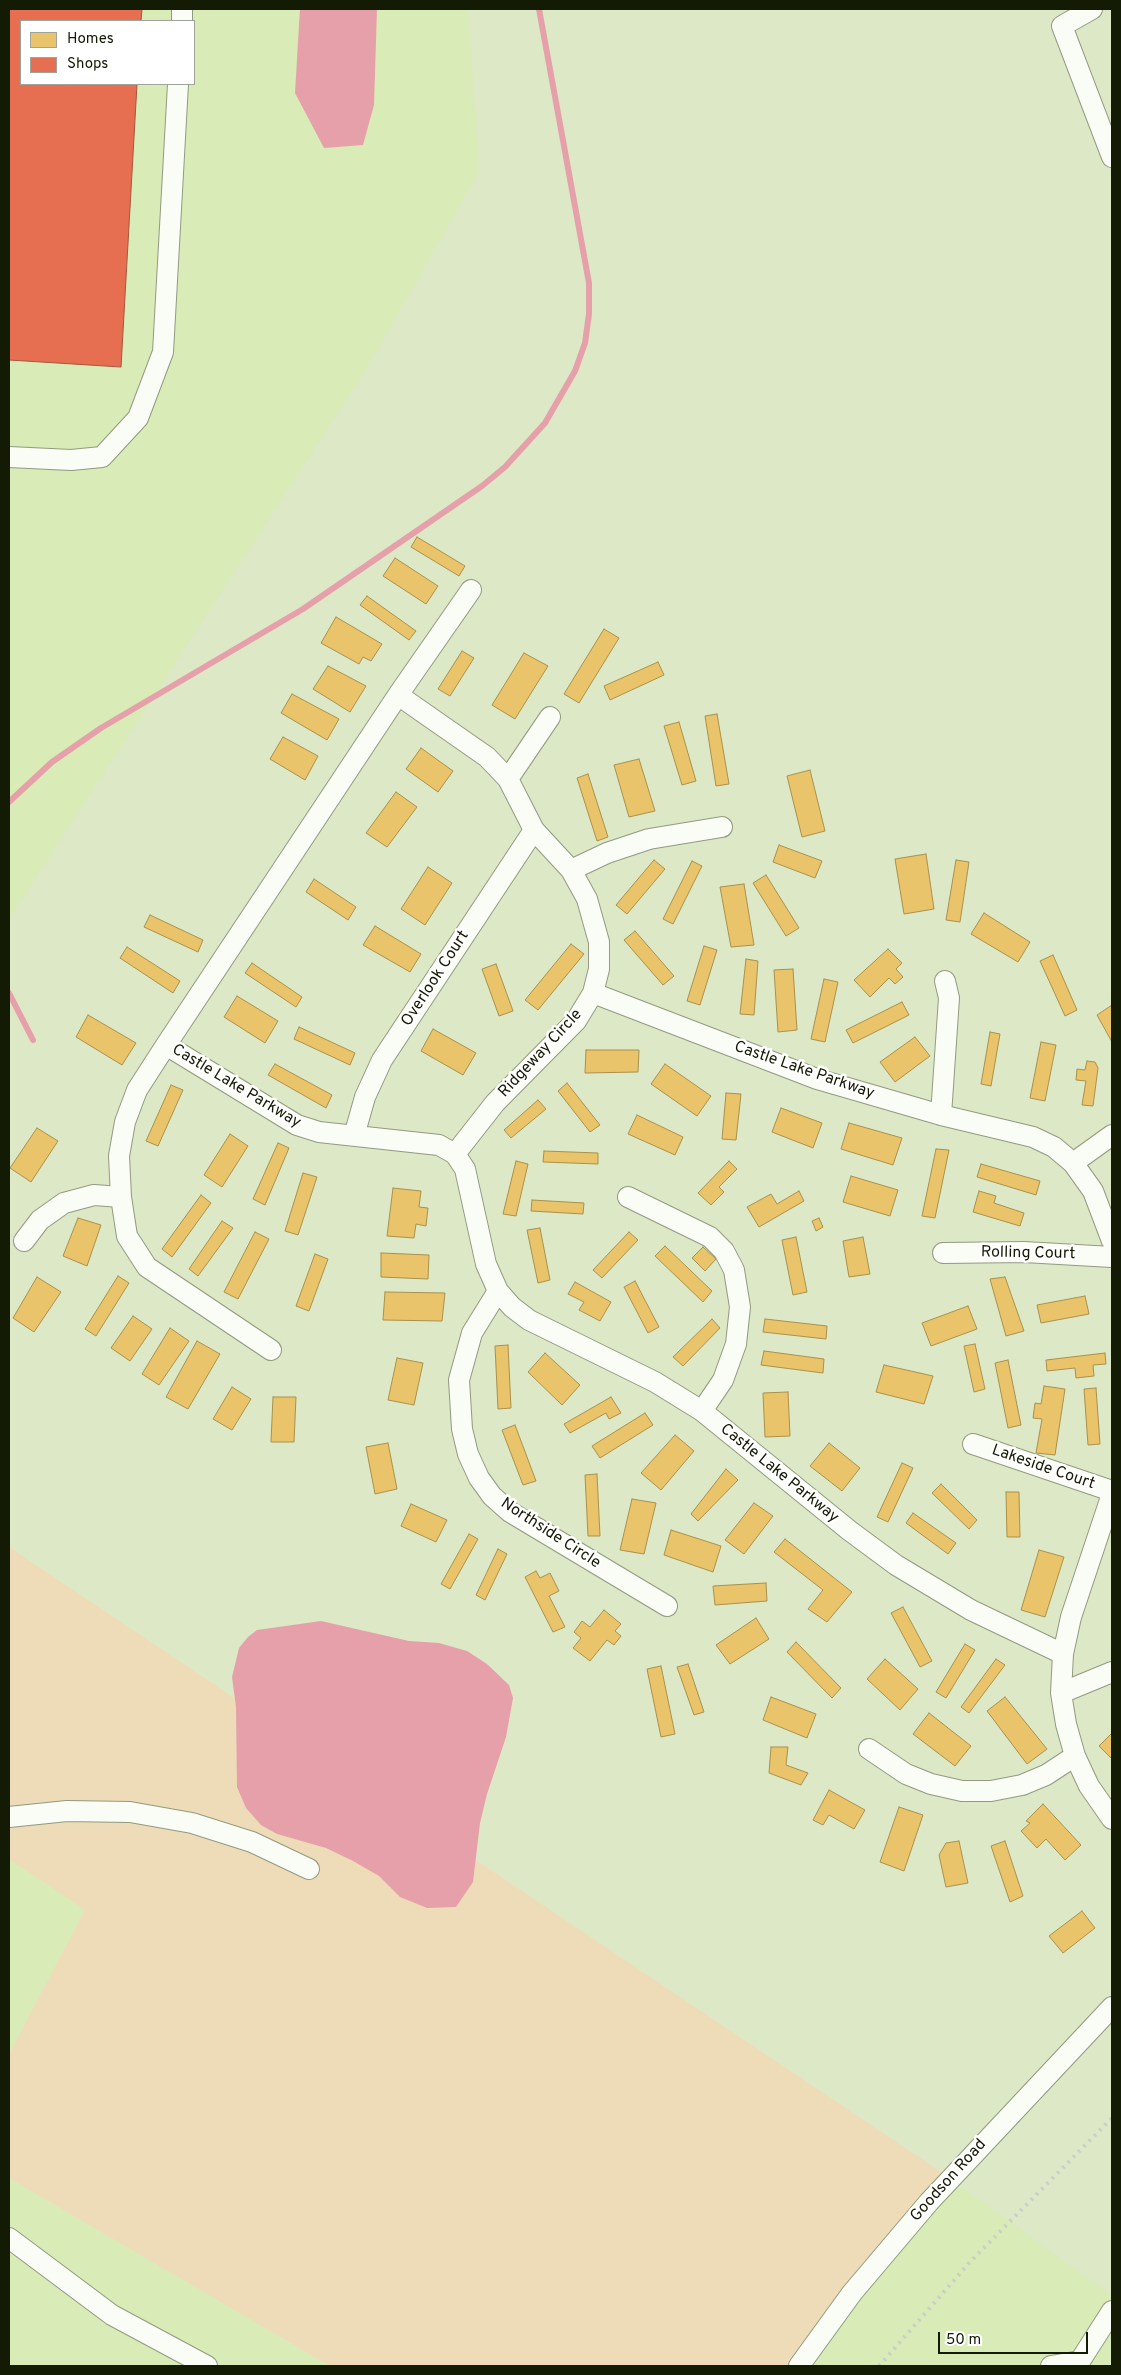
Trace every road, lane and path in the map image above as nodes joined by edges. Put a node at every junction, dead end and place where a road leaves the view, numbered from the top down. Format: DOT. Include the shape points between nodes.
graph roads {
  1 [pos="1092,9"];
  2 [pos="178,85"];
  3 [pos="1112,157"];
  4 [pos="9,457"];
  5 [pos="471,590"];
  6 [pos="398,695"];
  7 [pos="550,718"];
  8 [pos="508,779"];
  9 [pos="722,827"];
  10 [pos="534,830"];
  11 [pos="571,870"];
  12 [pos="945,981"];
  13 [pos="594,994"];
  14 [pos="166,1045"];
  15 [pos="941,1115"];
  16 [pos="1112,1134"];
  17 [pos="354,1136"];
  18 [pos="455,1154"];
  19 [pos="1073,1163"];
  20 [pos="121,1197"];
  21 [pos="628,1197"];
  22 [pos="1112,1240"];
  23 [pos="24,1241"];
  24 [pos="943,1253"];
  25 [pos="1112,1257"];
  26 [pos="498,1292"];
  27 [pos="271,1350"];
  28 [pos="702,1411"];
  29 [pos="974,1444"];
  30 [pos="1112,1493"];
  31 [pos="667,1606"];
  32 [pos="1063,1654"];
  33 [pos="1112,1672"];
  34 [pos="1062,1693"];
  35 [pos="869,1749"];
  36 [pos="1075,1756"];
  37 [pos="9,1817"];
  38 [pos="1112,1819"];
  39 [pos="309,1869"];
  40 [pos="1112,2007"];
  41 [pos="9,2238"];
  42 [pos="1112,2311"];
  43 [pos="1083,2364"];
  44 [pos="207,2366"];
  45 [pos="799,2366"];
  46 [pos="1051,2366"];
  1 -- 3 [label="street" via="1062,26"];
  2 -- 4 [label="street" via="163,352 138,418 102,457 71,460"];
  5 -- 6 [label="street"];
  6 -- 8 [label="street, Ridgeway Circle" via="487,757"];
  6 -- 14 [label="street"];
  7 -- 8 [label="street"];
  8 -- 10 [label="street, Ridgeway Circle"];
  9 -- 11 [label="street" via="649,839 607,853"];
  10 -- 11 [label="street, Ridgeway Circle"];
  10 -- 17 [label="street, Overlook Court" via="382,1060 365,1098"];
  11 -- 13 [label="street, Ridgeway Circle" via="587,899 598,942 600,969"];
  12 -- 15 [label="street" via="949,998"];
  13 -- 15 [label="street, Castle Lake Parkway" via="817,1079"];
  13 -- 18 [label="street, Ridgeway Circle" via="576,1022 495,1103"];
  14 -- 17 [label="street, Castle Lake Parkway" via="297,1125 319,1132"];
  14 -- 20 [label="street" via="137,1090 125,1122 119,1156"];
  15 -- 19 [label="street, Castle Lake Parkway" via="1033,1137 1054,1147"];
  16 -- 19 [label="street"];
  17 -- 18 [label="street, Castle Lake Parkway" via="439,1145"];
  18 -- 26 [label="street" via="465,1169 486,1264"];
  19 -- 22 [label="street, Castle Lake Parkway" via="1093,1191"];
  20 -- 23 [label="street" via="94,1195 64,1203 40,1220"];
  20 -- 27 [label="street" via="128,1236 147,1267"];
  21 -- 28 [label="street" via="710,1237 724,1251 734,1270 740,1307 736,1344 723,1380"];
  24 -- 25 [label="street, Rolling Court" via="1024,1252"];
  26 -- 28 [label="street, Castle Lake Parkway" via="529,1320 655,1382"];
  26 -- 31 [label="street, Northside Circle" via="472,1332 460,1380 462,1429 468,1454 479,1478 492,1496 510,1512"];
  28 -- 32 [label="street, Castle Lake Parkway" via="896,1565 971,1610"];
  29 -- 30 [label="street, Lakeside Court"];
  30 -- 32 [label="street" via="1071,1617"];
  32 -- 34 [label="street"];
  33 -- 34 [label="street"];
  34 -- 36 [label="street"];
  35 -- 36 [label="street" via="906,1774 962,1791 991,1791 1022,1785 1046,1775"];
  36 -- 38 [label="street" via="1089,1786"];
  37 -- 39 [label="street" via="66,1810 130,1812 192,1823 252,1842"];
  40 -- 45 [label="street, Goodson Road" via="929,2202 852,2293"];
  41 -- 44 [label="street" via="112,2315"];
  42 -- 43 [label="street"];
  43 -- 46 [label="street"];
}
